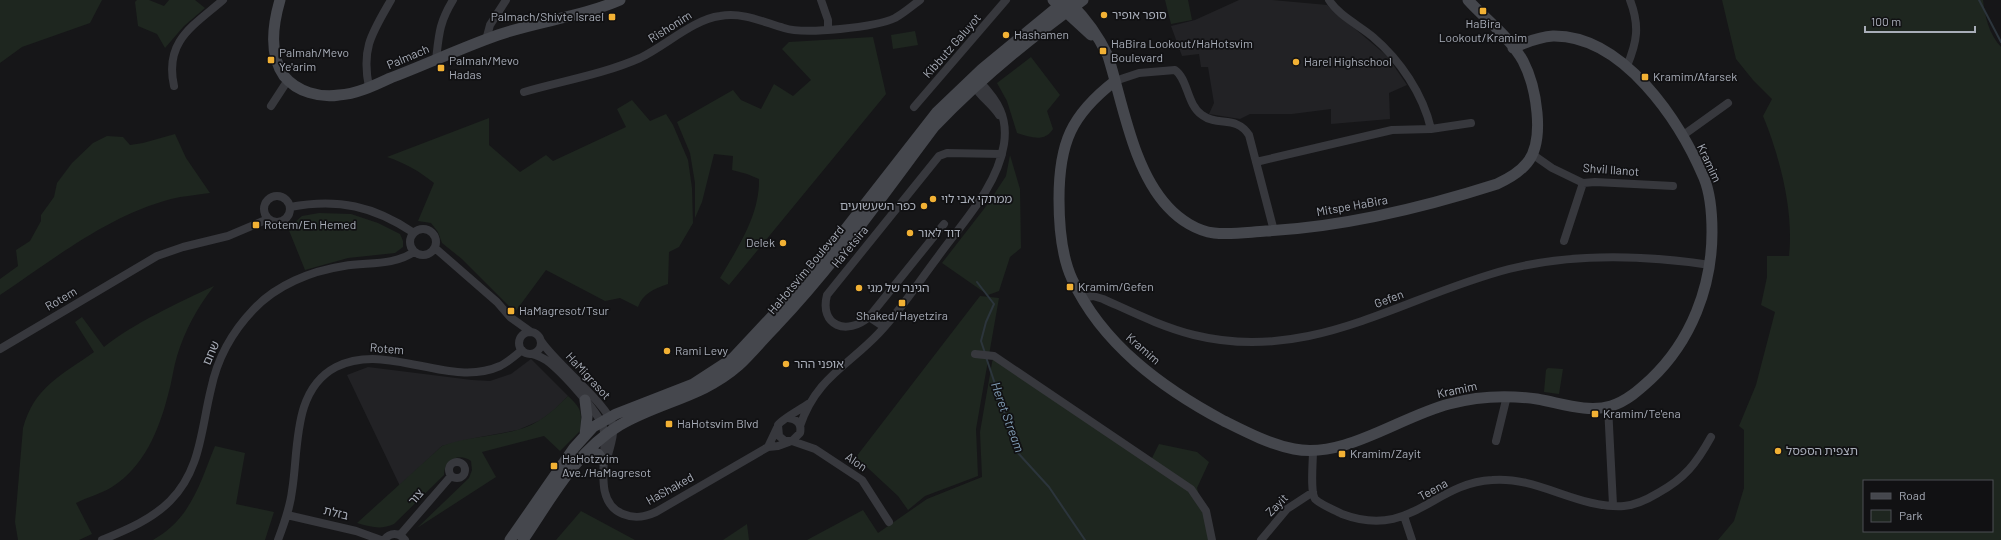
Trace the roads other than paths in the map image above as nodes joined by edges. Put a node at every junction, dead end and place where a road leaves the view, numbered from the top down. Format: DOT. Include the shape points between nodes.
graph roads {
  1 [pos="223,0"];
  2 [pos="280,0"];
  3 [pos="391,0"];
  4 [pos="454,0"];
  5 [pos="506,0"];
  6 [pos="620,0"];
  7 [pos="821,0"];
  8 [pos="920,0"];
  9 [pos="1006,0"];
  10 [pos="1329,0"];
  11 [pos="1468,0"];
  12 [pos="1630,0"];
  13 [pos="1067,3"];
  14 [pos="828,29"];
  15 [pos="486,40"];
  16 [pos="1513,48"];
  17 [pos="436,60"];
  18 [pos="1626,66"];
  19 [pos="288,80"];
  20 [pos="1115,81"];
  21 [pos="976,83"];
  22 [pos="174,86"];
  23 [pos="368,87"];
  24 [pos="524,92"];
  25 [pos="1728,103"];
  26 [pos="271,106"];
  27 [pos="914,107"];
  28 [pos="1471,122"];
  29 [pos="1431,129"];
  30 [pos="1682,136"];
  31 [pos="1002,154"];
  32 [pos="1532,154"];
  33 [pos="1256,162"];
  34 [pos="1583,183"];
  35 [pos="1673,186"];
  36 [pos="290,207"];
  37 [pos="268,219"];
  38 [pos="944,224"];
  39 [pos="1274,231"];
  40 [pos="414,233"];
  41 [pos="1564,241"];
  42 [pos="435,248"];
  43 [pos="414,252"];
  44 [pos="1710,265"];
  45 [pos="1082,298"];
  46 [pos="510,317"];
  47 [pos="869,317"];
  48 [pos="884,327"];
  49 [pos="531,332"];
  50 [pos="520,338"];
  51 [pos="541,341"];
  52 [pos="0,349"];
  53 [pos="522,350"];
  54 [pos="532,354"];
  55 [pos="975,354"];
  56 [pos="1507,396"];
  57 [pos="585,400"];
  58 [pos="810,403"];
  59 [pos="1608,406"];
  60 [pos="788,418"];
  61 [pos="605,420"];
  62 [pos="777,428"];
  63 [pos="800,428"];
  64 [pos="609,433"];
  65 [pos="585,435"];
  66 [pos="1711,437"];
  67 [pos="791,441"];
  68 [pos="1496,441"];
  69 [pos="768,447"];
  70 [pos="814,449"];
  71 [pos="1312,451"];
  72 [pos="582,456"];
  73 [pos="603,461"];
  74 [pos="604,474"];
  75 [pos="451,476"];
  76 [pos="1313,492"];
  77 [pos="1613,505"];
  78 [pos="287,515"];
  79 [pos="1405,519"];
  80 [pos="889,522"];
  81 [pos="402,538"];
  82 [pos="102,540"];
  83 [pos="278,540"];
  84 [pos="381,540"];
  85 [pos="510,540"];
  86 [pos="523,540"];
  87 [pos="1212,540"];
  88 [pos="1261,540"];
  89 [pos="1412,540"];
  1 -- 22 [label="street" via="191,27 173,50"];
  2 -- 19 [label="street, Palmach" via="274,53 279,68"];
  3 -- 23 [label="street" via="371,35 367,50 365,62"];
  4 -- 17 [label="street" via="440,27"];
  5 -- 15 [label="street" via="490,25"];
  6 -- 15 [label="street, Palmach" via="602,8 499,34"];
  7 -- 14 [label="street" via="828,20"];
  8 -- 14 [label="street, Rishonim" via="895,18 877,24"];
  9 -- 27 [label="street, Kibbutz Galuyot"];
  10 -- 29 [label="street" via="1334,8 1387,50 1406,73 1420,98"];
  11 -- 16 [label="street, Mitspe HaBira"];
  12 -- 18 [label="street" via="1634,9 1637,34"];
  13 -- 20 [label="street, Mitspe HaBira" via="1102,44"];
  13 -- 21 [label="street, HaHotsvim Boulevard"];
  14 -- 24 [label="street, Rishonim" via="792,30 752,18 720,15 696,24 638,59"];
  15 -- 17 [label="street, Palmach"];
  16 -- 18 [label="street, Kramim" via="1551,36 1569,37 1588,43"];
  16 -- 32 [label="street, Mitspe HaBira" via="1522,61 1534,93 1537,130"];
  17 -- 23 [label="street, Palmach"];
  18 -- 30 [label="street, Kramim" via="1653,92"];
  19 -- 23 [label="street, Palmach" via="310,93 323,96 339,96"];
  19 -- 26 [label="street"];
  20 -- 33 [label="street" via="1139,73 1175,70 1180,75 1195,109 1202,116 1244,127 1249,135"];
  20 -- 39 [label="street, Mitspe HaBira" via="1145,172 1167,207 1183,221 1214,233"];
  20 -- 45 [label="street, Kramim" via="1085,110 1070,130 1061,162 1061,237 1070,276"];
  21 -- 31 [label="street" via="998,102 1004,126"];
  21 -- 61 [label="street, HaHotsvim Boulevard" via="937,112 805,280 733,358 693,384"];
  21 -- 64 [label="street, HaHotsvim Boulevard" via="934,127 806,294 738,366 694,394 635,418"];
  25 -- 30 [label="street"];
  28 -- 29 [label="street"];
  29 -- 33 [label="street" via="1392,130"];
  30 -- 44 [label="street, Kramim" via="1704,178 1710,199"];
  31 -- 47 [label="street, HaYetsira" via="947,153 939,156 934,162 827,295 825,310 832,322 840,328 861,324"];
  31 -- 48 [label="street" via="993,178 980,199"];
  32 -- 34 [label="street, Shvil Ilanot" via="1552,168"];
  32 -- 39 [label="street, Mitspe HaBira" via="1527,163 1512,176 1464,195 1376,216"];
  33 -- 39 [label="street"];
  34 -- 35 [label="street, Shvil Ilanot"];
  34 -- 41 [label="street"];
  36 -- 37 [label="street" via="289,215 283,221 275,222"];
  36 -- 37 [label="street" via="283,198 271,198 264,207"];
  36 -- 40 [label="street" via="325,203 356,206 385,216"];
  37 -- 52 [label="street, Rotem" via="228,236 183,246 157,256"];
  38 -- 47 [label="street, HaYetsira"];
  40 -- 42 [label="street" via="424,229 431,232 436,238"];
  40 -- 43 [label="street" via="410,242"];
  42 -- 43 [label="street" via="426,255"];
  42 -- 46 [label="street" via="497,302"];
  43 -- 82 [label="street, שחם" via="397,260 316,272 271,294 254,309 227,345 218,366 211,388 198,455 187,479 160,510 132,527"];
  44 -- 45 [label="street, Gefen" via="1662,259 1624,258 1536,264 1457,285 1334,331 1269,343 1244,343 1194,335 1169,328 1103,299 1093,296"];
  44 -- 59 [label="street, Kramim" via="1702,301 1676,350 1639,390 1626,399"];
  45 -- 71 [label="street, Kramim" via="1124,352 1171,389 1202,409 1254,436 1292,449"];
  46 -- 49 [label="street"];
  46 -- 50 [label="street"];
  47 -- 48 [label="street"];
  48 -- 58 [label="street" via="829,377"];
  49 -- 50 [label="street"];
  49 -- 51 [label="street" via="538,334"];
  50 -- 53 [label="street"];
  51 -- 54 [label="street" via="539,349"];
  51 -- 61 [label="street, HaMigrasot" via="583,386"];
  53 -- 54 [label="street"];
  53 -- 78 [label="street, Rotem" via="501,366 480,371 464,372 371,359 358,360 334,368 317,383 305,404"];
  54 -- 57 [label="street, HaMigrasot" via="546,360"];
  55 -- 87 [label="street" via="994,356 1191,489 1206,511"];
  56 -- 59 [label="street, Kramim" via="1582,408"];
  56 -- 68 [label="street"];
  56 -- 71 [label="street, Kramim" via="1450,403 1410,417 1350,444 1334,449"];
  57 -- 61 [label="street, HaMigrasot"];
  57 -- 65 [label="street"];
  58 -- 60 [label="street"];
  58 -- 63 [label="street"];
  59 -- 77 [label="street"];
  60 -- 62 [label="street" via="780,421"];
  60 -- 63 [label="street" via="795,420"];
  61 -- 64 [label="street, HaMigrasot"];
  61 -- 65 [label="street, HaHotsvim Boulevard"];
  62 -- 67 [label="street" via="779,436"];
  62 -- 69 [label="street"];
  63 -- 67 [label="street" via="798,437"];
  63 -- 70 [label="street, Alon"];
  64 -- 72 [label="street, HaHotsvim Boulevard"];
  64 -- 73 [label="street, HaShaked"];
  64 -- 74 [label="street, HaShaked"];
  65 -- 85 [label="street, HaHotsvim Boulevard"];
  66 -- 77 [label="street, Teena" via="1690,470 1672,485 1632,504"];
  67 -- 69 [label="street, HaShaked"];
  67 -- 70 [label="street, Alon"];
  69 -- 74 [label="street, HaShaked" via="656,512 640,517 624,515 613,506 604,490"];
  70 -- 80 [label="street, Alon" via="862,480"];
  71 -- 76 [label="street"];
  72 -- 73 [label="street" via="598,454"];
  72 -- 86 [label="street, HaHotsvim Boulevard"];
  73 -- 74 [label="street, HaShaked"];
  75 -- 81 [label="street, צור"];
  76 -- 79 [label="street, Teena" via="1316,499 1346,516 1360,520 1390,522"];
  76 -- 88 [label="street, Zayit" via="1287,509"];
  77 -- 79 [label="street, Teena" via="1587,501 1522,481 1490,480 1455,490"];
  78 -- 83 [label="street, Rotem"];
  78 -- 84 [label="street, בזלת" via="356,530"];
  79 -- 89 [label="street"];
  81 -- 84 [label="street" via="391,534"];
}
